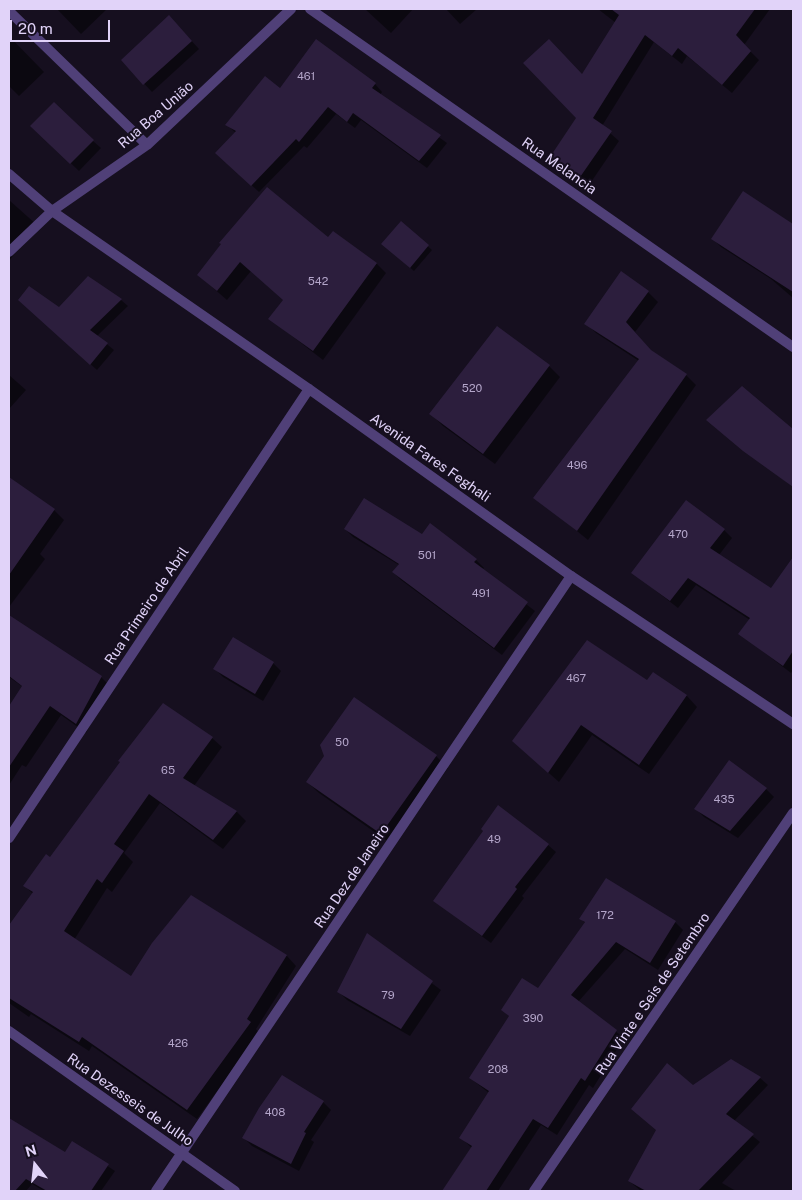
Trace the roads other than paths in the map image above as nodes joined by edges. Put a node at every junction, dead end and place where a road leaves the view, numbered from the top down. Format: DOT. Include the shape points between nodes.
graph roads {
  1 [pos="291,9"];
  2 [pos="310,9"];
  3 [pos="9,10"];
  4 [pos="147,145"];
  5 [pos="9,174"];
  6 [pos="52,211"];
  7 [pos="9,252"];
  8 [pos="793,346"];
  9 [pos="309,389"];
  10 [pos="571,576"];
  11 [pos="793,724"];
  12 [pos="793,813"];
  13 [pos="9,838"];
  14 [pos="9,1031"];
  15 [pos="182,1153"];
  16 [pos="156,1191"];
  17 [pos="235,1191"];
  18 [pos="534,1191"];
  1 -- 4 [label="street, Rua Boa União"];
  2 -- 8 [label="street, Rua Melancia"];
  3 -- 4 [label="street"];
  4 -- 6 [label="street, Rua Boa União"];
  5 -- 6 [label="street, Avenida Fares Feghali"];
  6 -- 7 [label="street, Rua Boa União"];
  6 -- 9 [label="street, Avenida Fares Feghali"];
  9 -- 10 [label="street, Avenida Fares Feghali"];
  9 -- 13 [label="street, Rua Primeiro de Abril"];
  10 -- 11 [label="street, Avenida Fares Feghali"];
  10 -- 15 [label="street, Rua Dez de Janeiro"];
  12 -- 18 [label="street, Rua Vinte e Seis de Setembro"];
  14 -- 15 [label="street, Rua Dezesseis de Julho"];
  15 -- 16 [label="street, Rua Dez de Janeiro"];
  15 -- 17 [label="street, Rua Dezesseis de Julho"];
}
